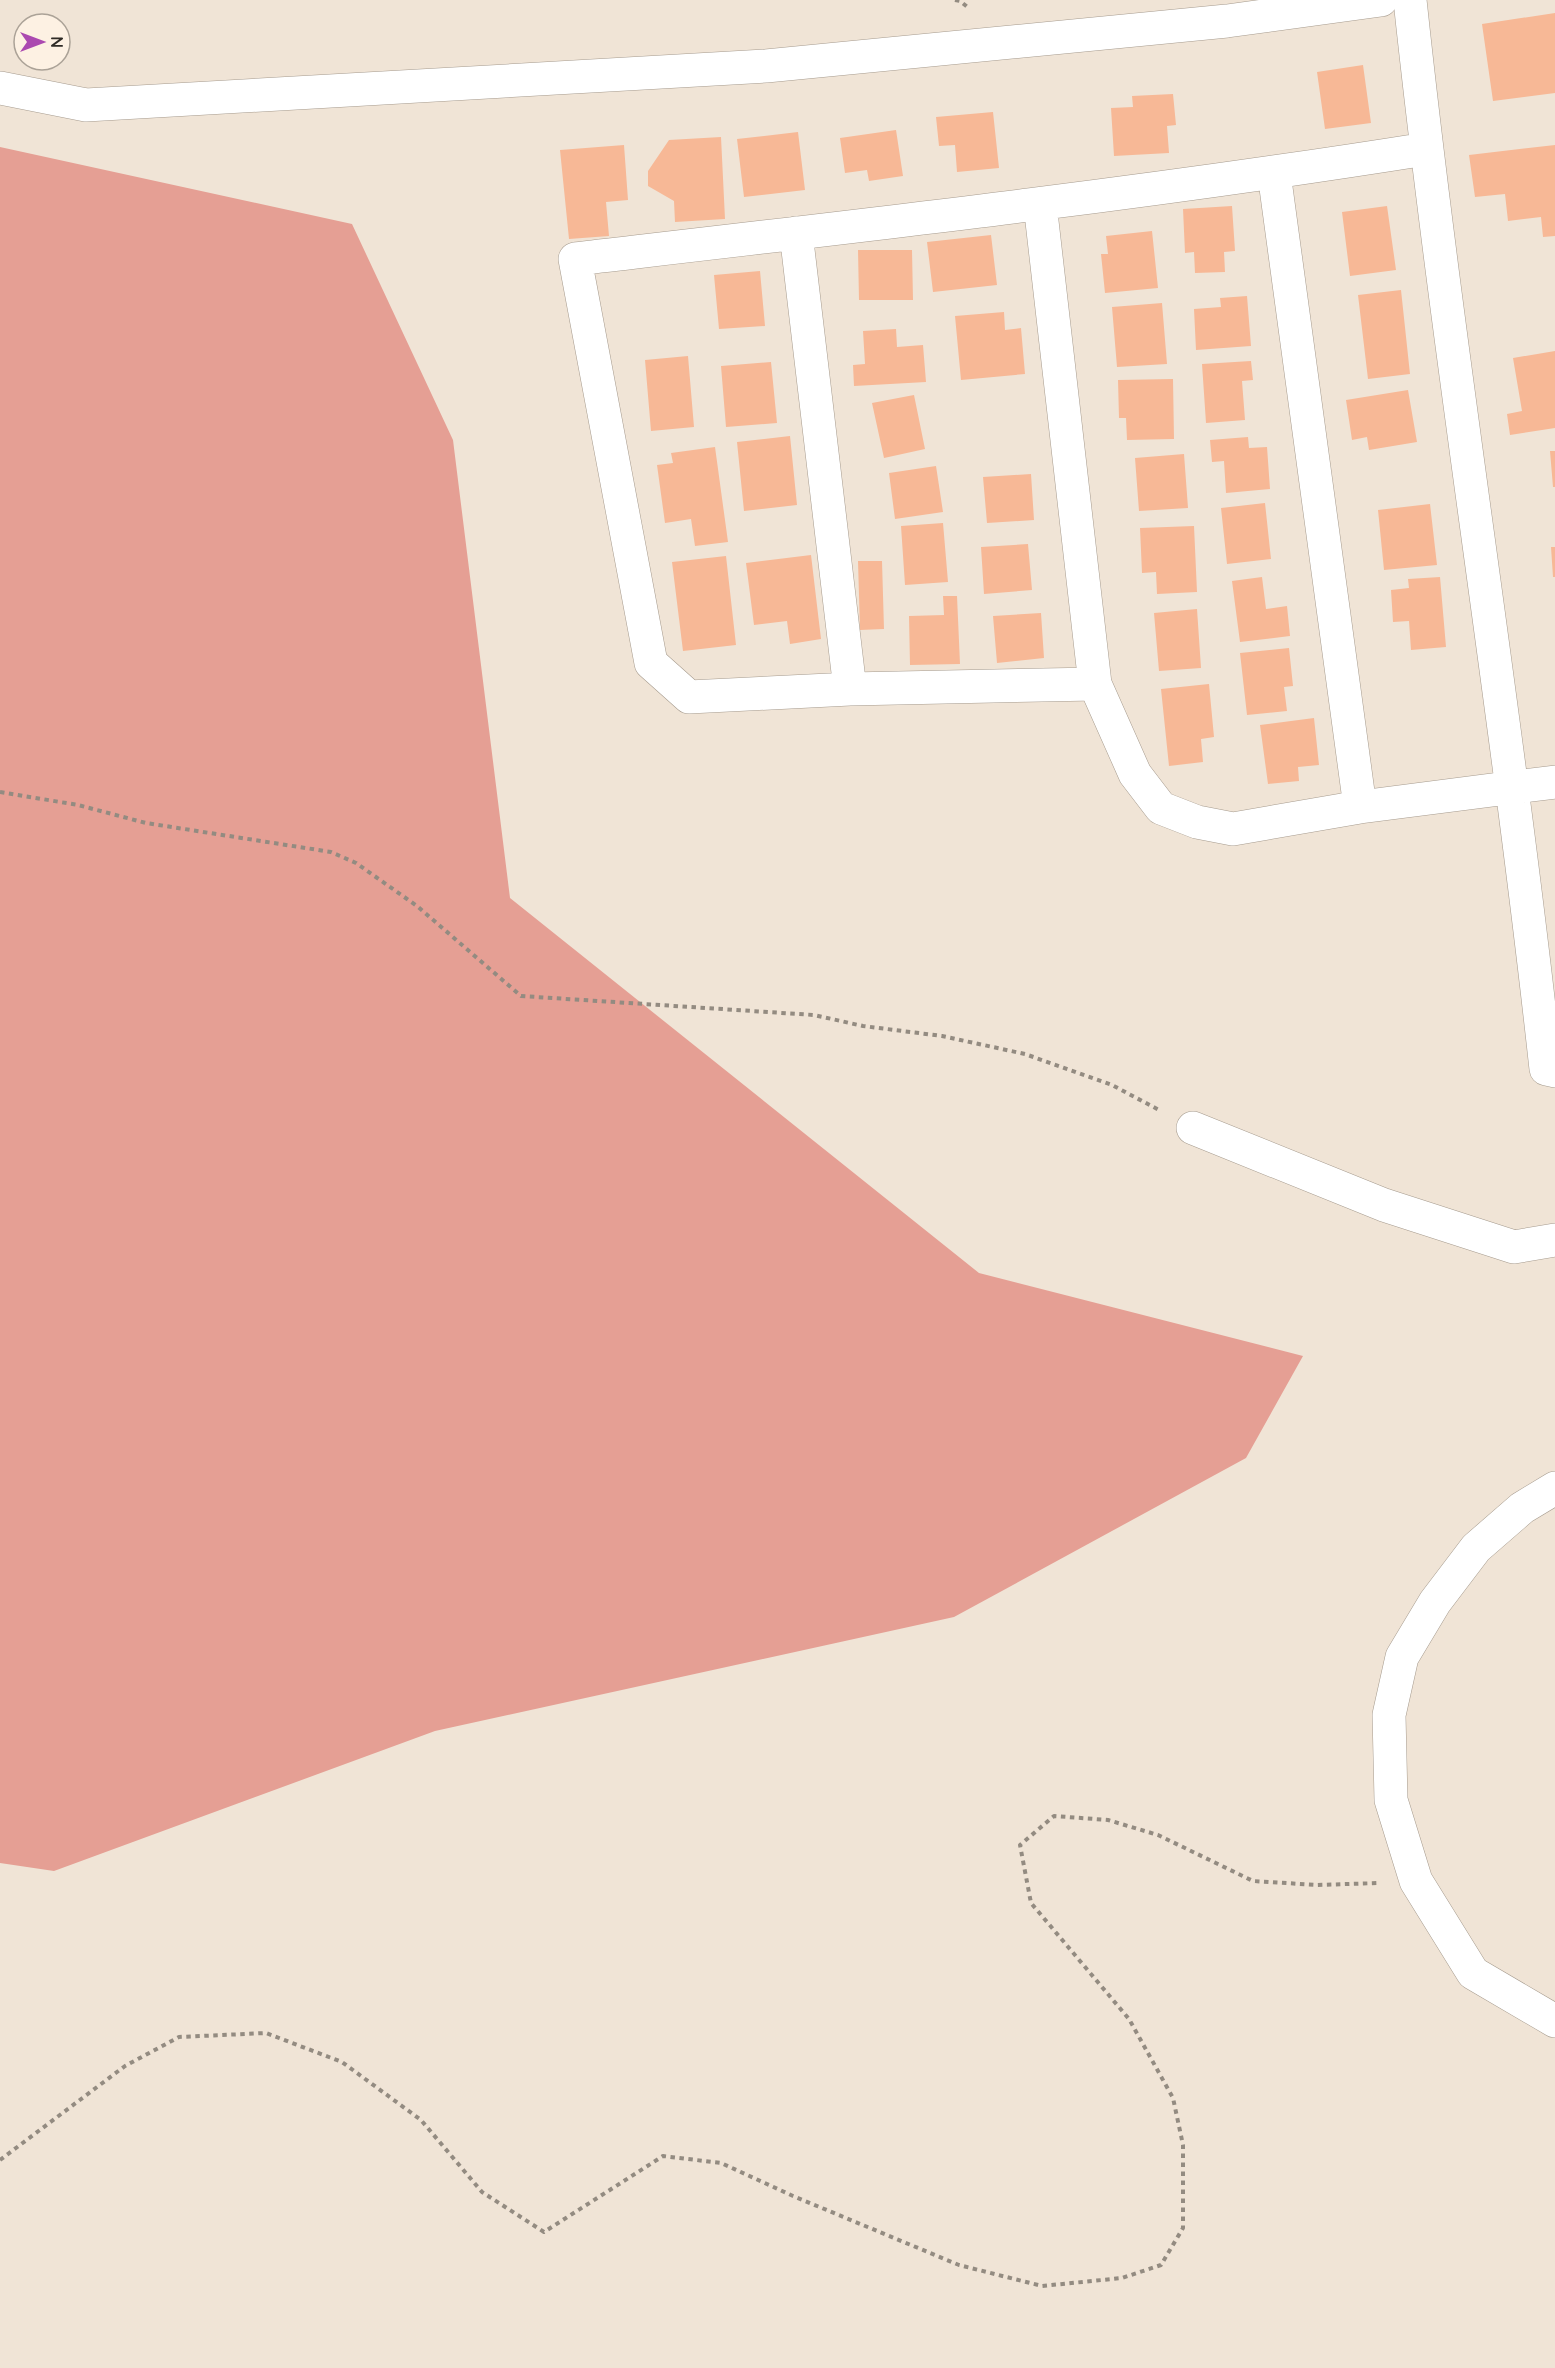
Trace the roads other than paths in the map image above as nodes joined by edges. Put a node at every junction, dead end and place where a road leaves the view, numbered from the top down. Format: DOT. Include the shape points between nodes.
graph roads {
  1 [pos="1381,0"];
  2 [pos="1410,0"];
  3 [pos="0,88"];
  4 [pos="1426,149"];
  5 [pos="1274,173"];
  6 [pos="1040,204"];
  7 [pos="796,233"];
  8 [pos="1095,684"];
  9 [pos="850,689"];
  10 [pos="1555,782"];
  11 [pos="1513,788"];
  12 [pos="1360,807"];
  13 [pos="1544,938"];
  14 [pos="1555,1071"];
  15 [pos="1193,1128"];
  16 [pos="1555,1240"];
  17 [pos="1555,1488"];
  18 [pos="1555,2021"];
  1 -- 3 [label="street" via="1227,21 766,66 86,105"];
  2 -- 4 [label="street"];
  4 -- 5 [label="street"];
  4 -- 11 [label="street"];
  5 -- 6 [label="street"];
  5 -- 12 [label="street"];
  6 -- 7 [label="street"];
  6 -- 8 [label="street"];
  7 -- 9 [label="street"];
  7 -- 9 [label="street" via="575,259 651,663 689,697"];
  8 -- 9 [label="street"];
  8 -- 12 [label="street" via="1135,774 1161,808 1197,822 1233,829"];
  10 -- 11 [label="street"];
  11 -- 12 [label="street"];
  11 -- 13 [label="street"];
  13 -- 14 [label="street" via="1546,1069"];
  15 -- 16 [label="street" via="1384,1205 1514,1247"];
  17 -- 18 [label="street" via="1522,1508 1476,1548 1436,1602 1402,1658 1389,1715 1390,1800 1416,1881 1473,1973"];
}
